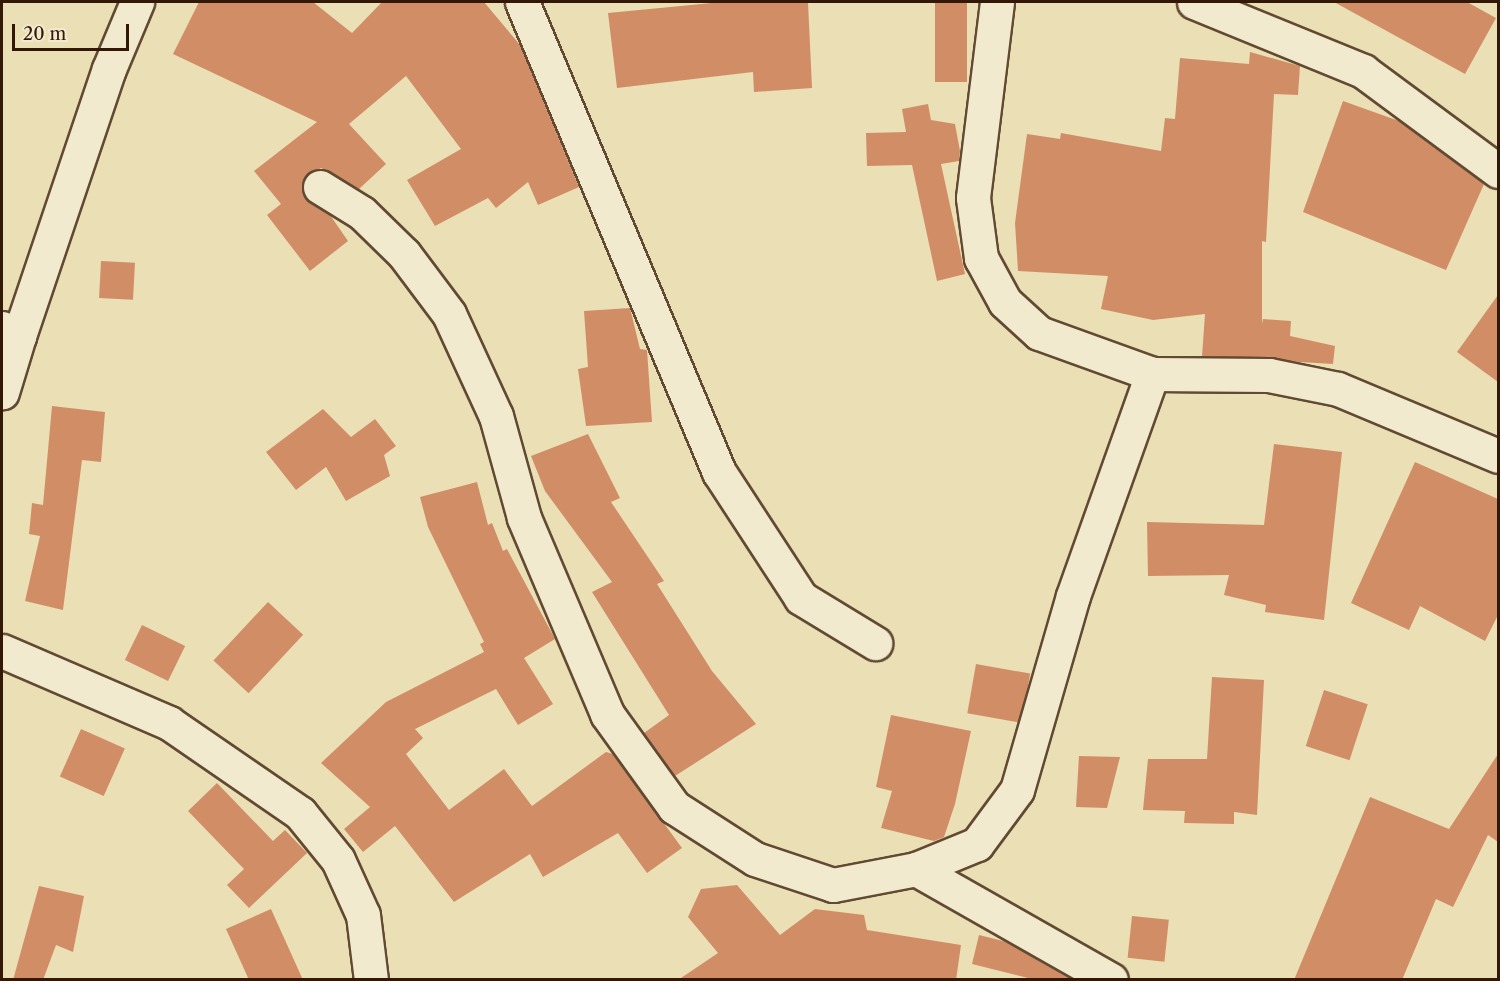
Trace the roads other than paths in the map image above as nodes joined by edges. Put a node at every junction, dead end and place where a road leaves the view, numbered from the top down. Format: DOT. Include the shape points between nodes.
graph roads {
  1 [pos="137,2"];
  2 [pos="522,2"];
  3 [pos="997,2"];
  4 [pos="1194,2"];
  5 [pos="1498,171"];
  6 [pos="320,187"];
  7 [pos="10,332"];
  8 [pos="1152,374"];
  9 [pos="2,392"];
  10 [pos="1498,456"];
  11 [pos="875,643"];
  12 [pos="2,651"];
  13 [pos="916,869"];
  14 [pos="371,980"];
  15 [pos="1112,980"];
  1 -- 7 [label="street"];
  2 -- 11 [label="street" via="719,472 801,598"];
  3 -- 8 [label="street" via="974,198 981,258 1005,302 1039,333"];
  4 -- 5 [label="street" via="1363,71"];
  6 -- 13 [label="street" via="362,213 404,254 449,314 496,416 524,518 607,714 674,807 755,859 832,885"];
  7 -- 9 [label="street"];
  8 -- 10 [label="street" via="1269,375 1338,389"];
  8 -- 13 [label="street" via="1074,596 1017,790 977,844"];
  12 -- 14 [label="street" via="169,723 300,813 338,860 363,915"];
  13 -- 15 [label="street"];
}
